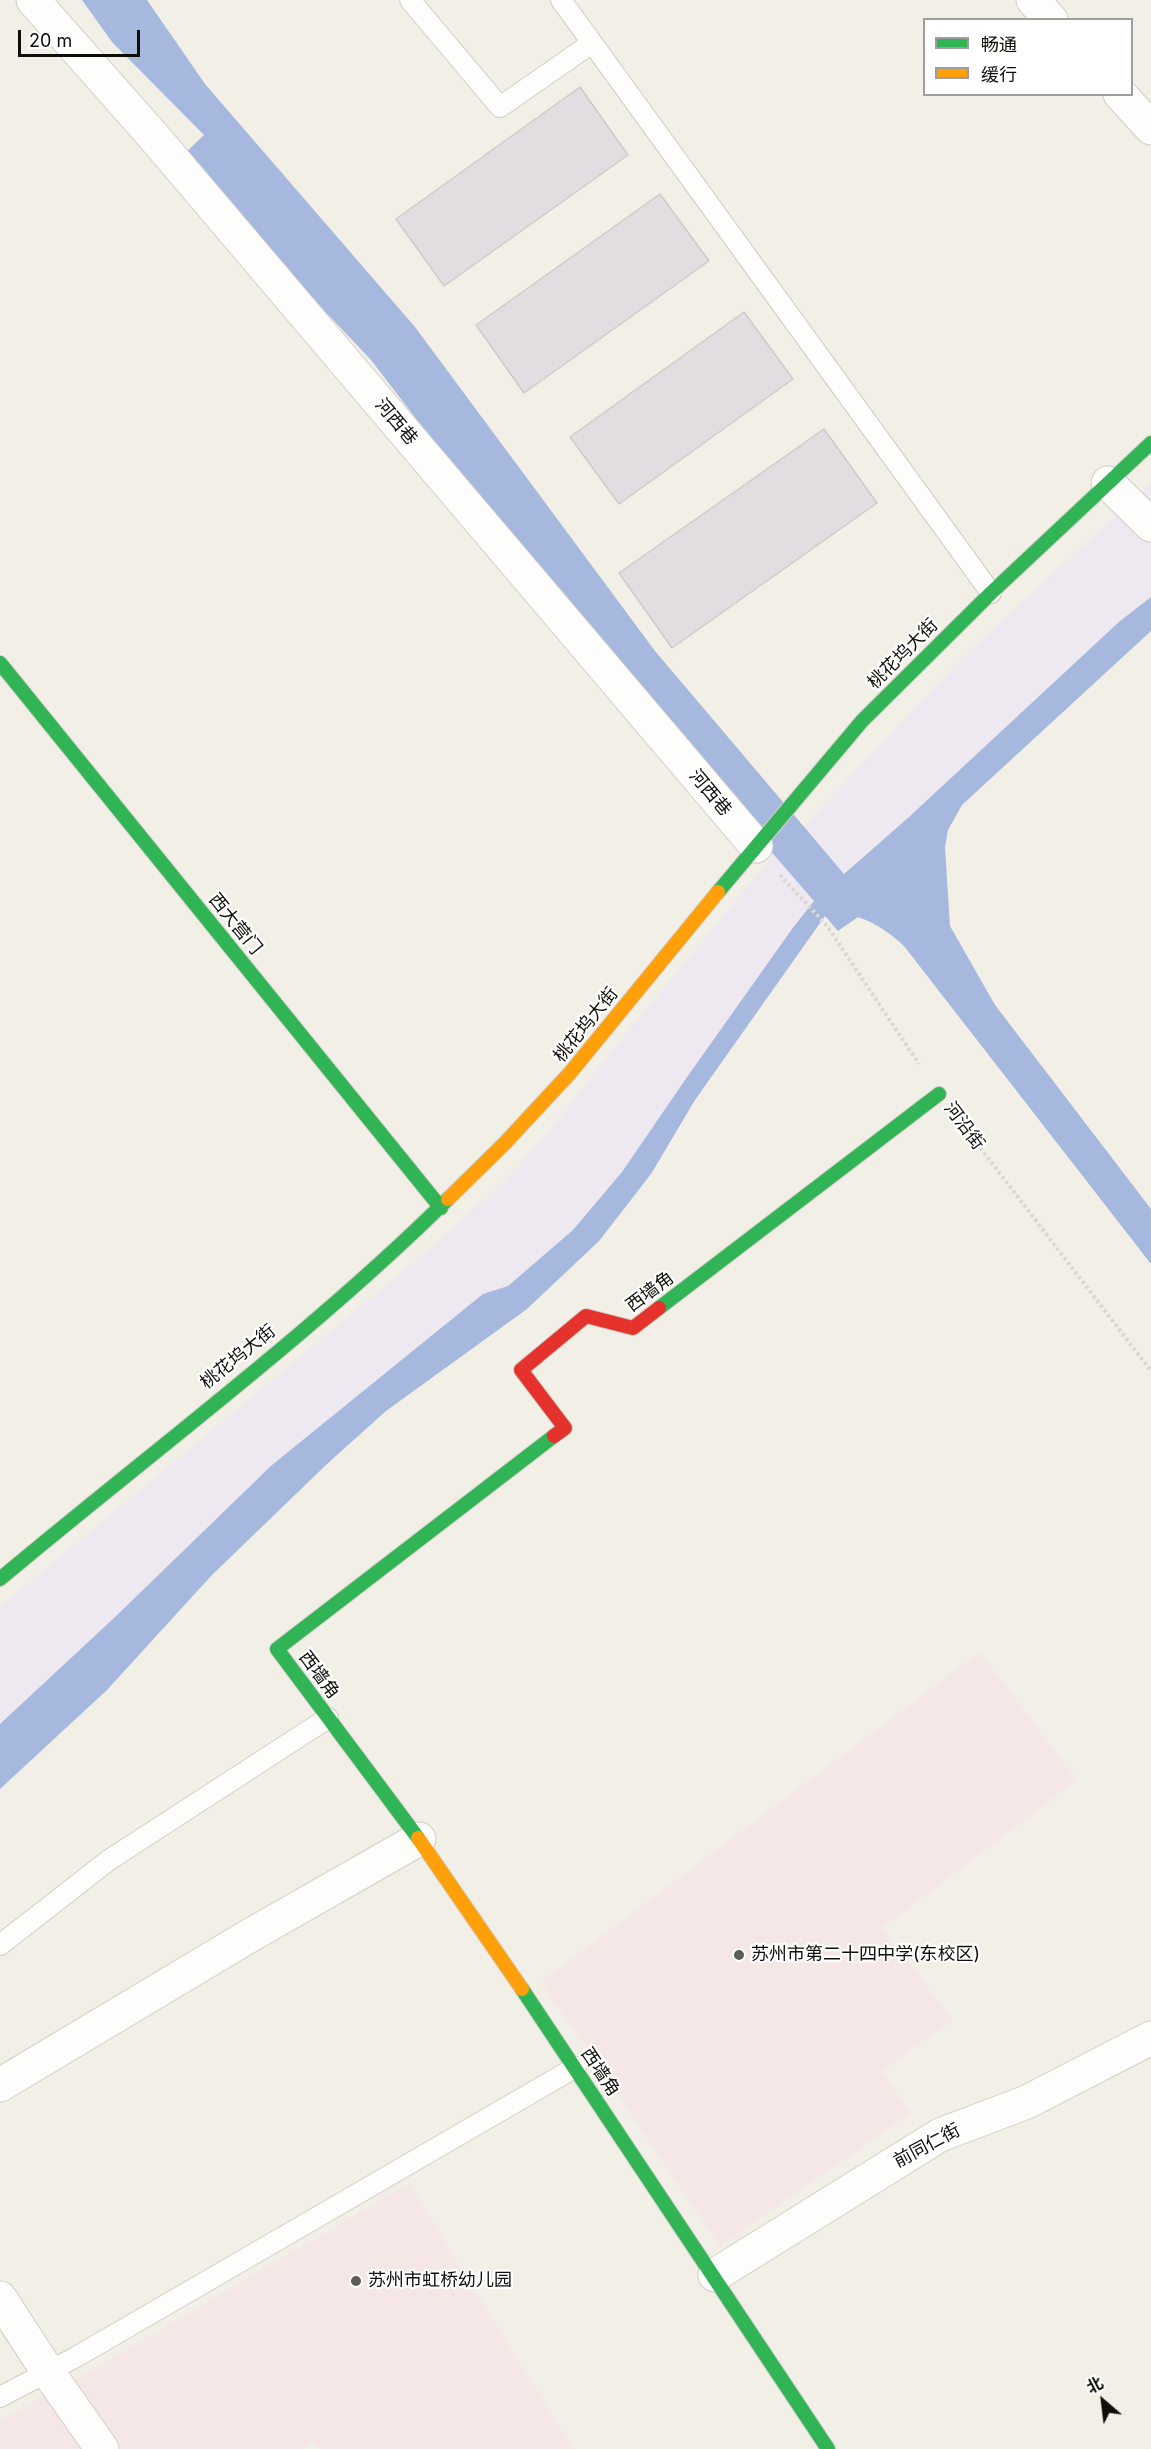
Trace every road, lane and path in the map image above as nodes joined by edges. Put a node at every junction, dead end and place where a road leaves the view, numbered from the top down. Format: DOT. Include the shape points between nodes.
graph roads {
  1 [pos="33,0"];
  2 [pos="410,0"];
  3 [pos="561,0"];
  4 [pos="1033,0"];
  5 [pos="1049,18"];
  6 [pos="592,43"];
  7 [pos="1122,96"];
  8 [pos="1151,128"];
  9 [pos="1151,443"];
  10 [pos="1108,483"];
  11 [pos="1151,525"];
  12 [pos="991,593"];
  13 [pos="0,663"];
  14 [pos="758,844"];
  15 [pos="782,878"];
  16 [pos="939,1094"];
  17 [pos="441,1208"];
  18 [pos="1151,1371"];
  19 [pos="0,1579"];
  20 [pos="328,1718"];
  21 [pos="419,1839"];
  22 [pos="0,1945"];
  23 [pos="1151,2038"];
  24 [pos="576,2067"];
  25 [pos="0,2085"];
  26 [pos="715,2275"];
  27 [pos="0,2298"];
  28 [pos="48,2372"];
  29 [pos="0,2397"];
  30 [pos="102,2449"];
  31 [pos="828,2449"];
  1 -- 14 [label="street, 河西巷"];
  2 -- 6 [label="lane" via="500,107"];
  3 -- 6 [label="lane"];
  4 -- 5 [label="street"];
  6 -- 12 [label="lane"];
  7 -- 8 [label="street"];
  9 -- 10 [label="street, 桃花坞大街"];
  10 -- 11 [label="street"];
  10 -- 12 [label="street, 桃花坞大街"];
  12 -- 14 [label="street, 桃花坞大街" via="862,721"];
  13 -- 17 [label="street, 西大营门"];
  14 -- 17 [label="street, 桃花坞大街" via="540,1108"];
  15 -- 16 [label="path, 河沿街" via="827,926"];
  16 -- 18 [label="path, 河沿街"];
  16 -- 20 [label="street, 西墙角" via="633,1328 586,1316 521,1370 565,1428 277,1649"];
  17 -- 19 [label="street, 桃花坞大街"];
  20 -- 21 [label="street, 西墙角"];
  20 -- 22 [label="lane" via="109,1860"];
  21 -- 24 [label="street, 西墙角"];
  21 -- 25 [label="street"];
  23 -- 26 [label="street, 前同仁街" via="1027,2102 940,2135"];
  24 -- 26 [label="street, 西墙角"];
  24 -- 28 [label="lane"];
  26 -- 31 [label="street, 西墙角"];
  27 -- 28 [label="street"];
  28 -- 29 [label="lane"];
  28 -- 30 [label="street"];
}
